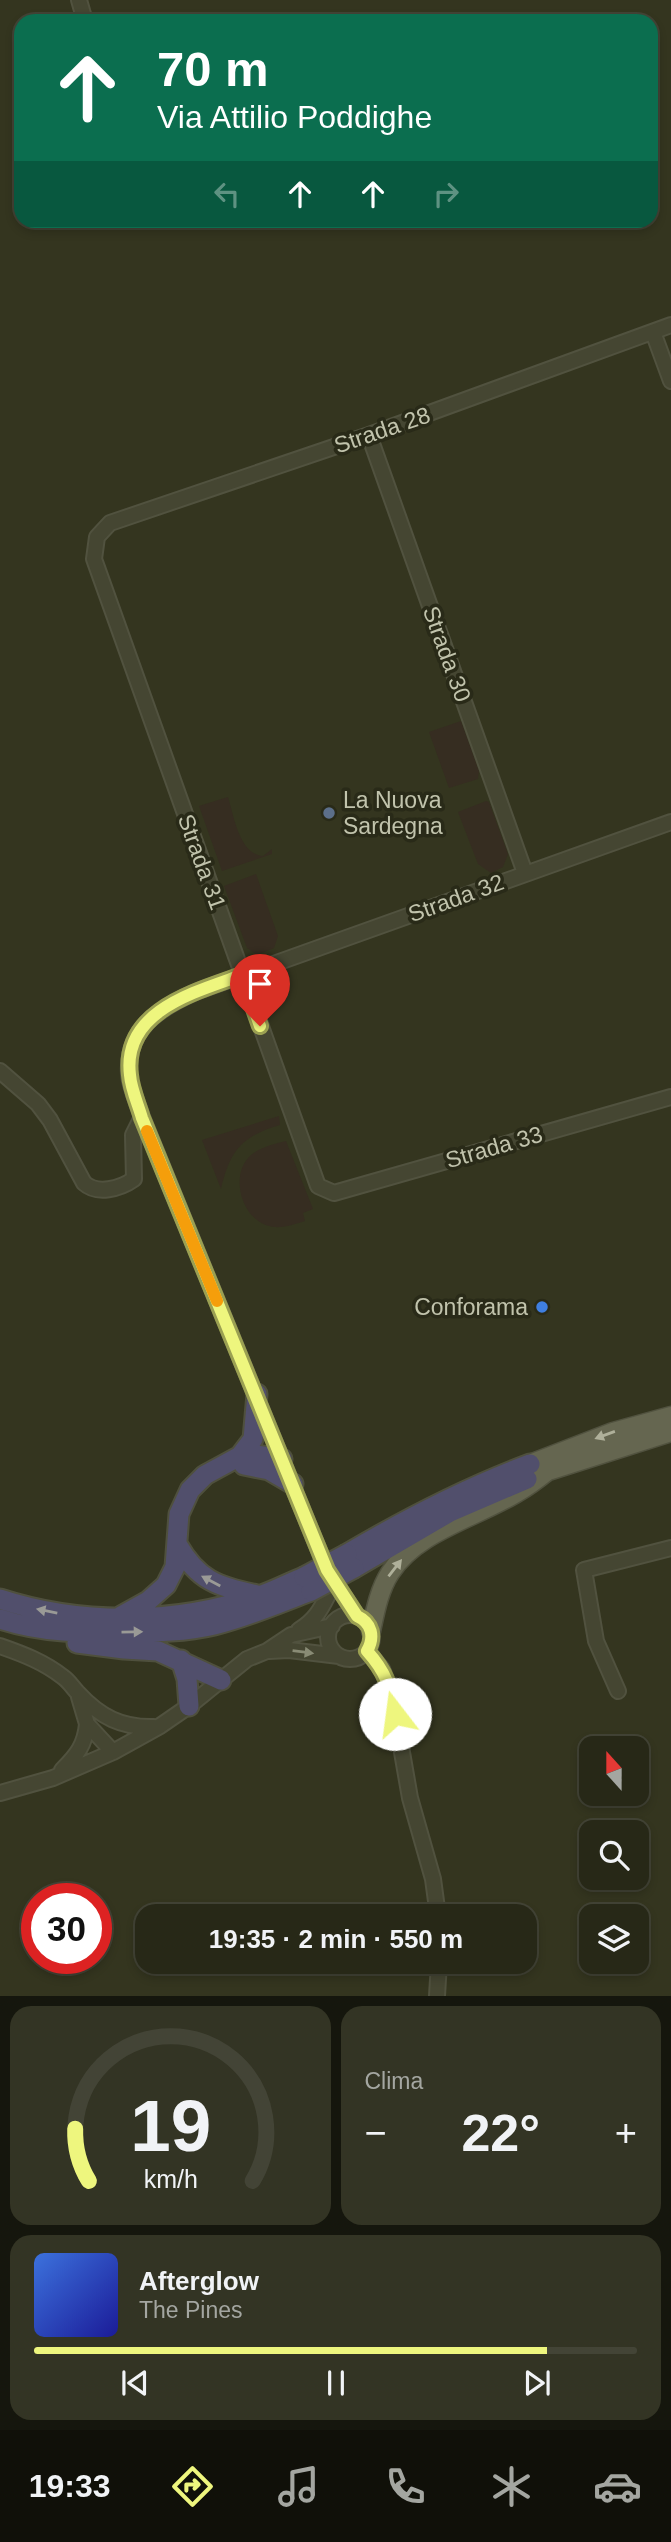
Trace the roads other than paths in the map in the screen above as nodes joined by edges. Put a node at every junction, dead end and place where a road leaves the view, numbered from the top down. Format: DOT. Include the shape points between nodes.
graph roads {
  1 [pos="671,326"];
  2 [pos="653,332"];
  3 [pos="671,382"];
  4 [pos="369,435"];
  5 [pos="97,537"];
  6 [pos="671,822"];
  7 [pos="525,873"];
  8 [pos="242,975"];
  9 [pos="0,1071"];
  10 [pos="671,1097"];
  11 [pos="142,1118"];
  12 [pos="318,1186"];
  13 [pos="257,1394"];
  14 [pos="671,1416"];
  15 [pos="671,1432"];
  16 [pos="240,1456"];
  17 [pos="282,1458"];
  18 [pos="218,1468"];
  19 [pos="538,1470"];
  20 [pos="293,1483"];
  21 [pos="177,1544"];
  22 [pos="671,1548"];
  23 [pos="327,1570"];
  24 [pos="314,1587"];
  25 [pos="260,1596"];
  26 [pos="0,1599"];
  27 [pos="357,1616"];
  28 [pos="117,1618"];
  29 [pos="0,1619"];
  30 [pos="332,1624"];
  31 [pos="40,1629"];
  32 [pos="371,1630"];
  33 [pos="291,1635"];
  34 [pos="0,1646"];
  35 [pos="267,1651"];
  36 [pos="367,1651"];
  37 [pos="339,1656"];
  38 [pos="181,1660"];
  39 [pos="221,1680"];
  40 [pos="618,1691"];
  41 [pos="77,1692"];
  42 [pos="189,1706"];
  43 [pos="95,1710"];
  44 [pos="87,1724"];
  45 [pos="160,1726"];
  46 [pos="113,1752"];
  47 [pos="53,1778"];
  48 [pos="0,1793"];
  49 [pos="436,1904"];
  50 [pos="438,1974"];
  51 [pos="436,1996"];
  1 -- 2 [label="street, Strada 28"];
  2 -- 3 [label="street"];
  2 -- 4 [label="street, Strada 28"];
  4 -- 5 [label="street, Strada 28" via="110,523"];
  4 -- 7 [label="street, Strada 30"];
  5 -- 8 [label="street, Strada 31" via="94,559"];
  6 -- 7 [label="street, Strada 32"];
  7 -- 8 [label="street, Strada 32"];
  8 -- 11 [label="street, Strada 32" via="168,1004 145,1024 133,1044 129,1074"];
  8 -- 12 [label="street, Strada 31"];
  9 -- 11 [label="street" via="38,1104 91,1190 134,1179 133,1135"];
  10 -- 12 [label="street, Strada 33" via="334,1193"];
  11 -- 13 [label="street, Strada 32"];
  13 -- 16 [label="highway" via="253,1439"];
  13 -- 17 [label="street, Strada 32"];
  14 -- 19 [label="main road, one-way" via="613,1432"];
  15 -- 19 [label="main road"];
  16 -- 17 [label="highway"];
  16 -- 18 [label="highway"];
  17 -- 20 [label="street, Strada 32"];
  18 -- 20 [label="highway" via="242,1465 269,1470"];
  18 -- 21 [label="highway" via="190,1490 178,1514"];
  19 -- 24 [label="highway, bridge" via="452,1496"];
  32 -- 19 [label="main road, one-way" via="389,1574 410,1551 517,1493"];
  20 -- 23 [label="street"];
  25 -- 21 [label="highway, one-way" via="202,1577"];
  21 -- 28 [label="highway" via="175,1567 166,1585"];
  22 -- 40 [label="street" via="584,1570 596,1641"];
  23 -- 24 [label="street"];
  23 -- 27 [label="street"];
  24 -- 25 [label="highway"];
  24 -- 30 [label="street"];
  31 -- 24 [label="highway, one-way" via="180,1631 261,1611"];
  24 -- 33 [label="street" via="319,1613"];
  25 -- 28 [label="highway" via="177,1616"];
  28 -- 26 [label="highway, one-way" via="66,1615"];
  27 -- 30 [label="street" via="344,1616"];
  27 -- 32 [label="street"];
  29 -- 31 [label="highway"];
  30 -- 33 [label="street"];
  30 -- 37 [label="street" via="328,1639"];
  31 -- 38 [label="highway" via="71,1642 158,1651"];
  32 -- 36 [label="street"];
  33 -- 35 [label="street"];
  34 -- 41 [label="street" via="45,1664"];
  35 -- 37 [label="street, one-way"];
  35 -- 39 [label="street" via="247,1659"];
  36 -- 37 [label="street" via="353,1659"];
  36 -- 49 [label="street" via="382,1668 392,1695"];
  38 -- 39 [label="highway"];
  38 -- 42 [label="highway"];
  39 -- 42 [label="street"];
  41 -- 43 [label="street"];
  41 -- 44 [label="street"];
  42 -- 45 [label="street"];
  43 -- 45 [label="street" via="121,1724"];
  43 -- 46 [label="street" via="110,1731"];
  44 -- 46 [label="street"];
  44 -- 47 [label="street" via="78,1755"];
  45 -- 46 [label="street"];
  46 -- 47 [label="street"];
  47 -- 48 [label="street"];
  50 -- 51 [label="street"];
}
